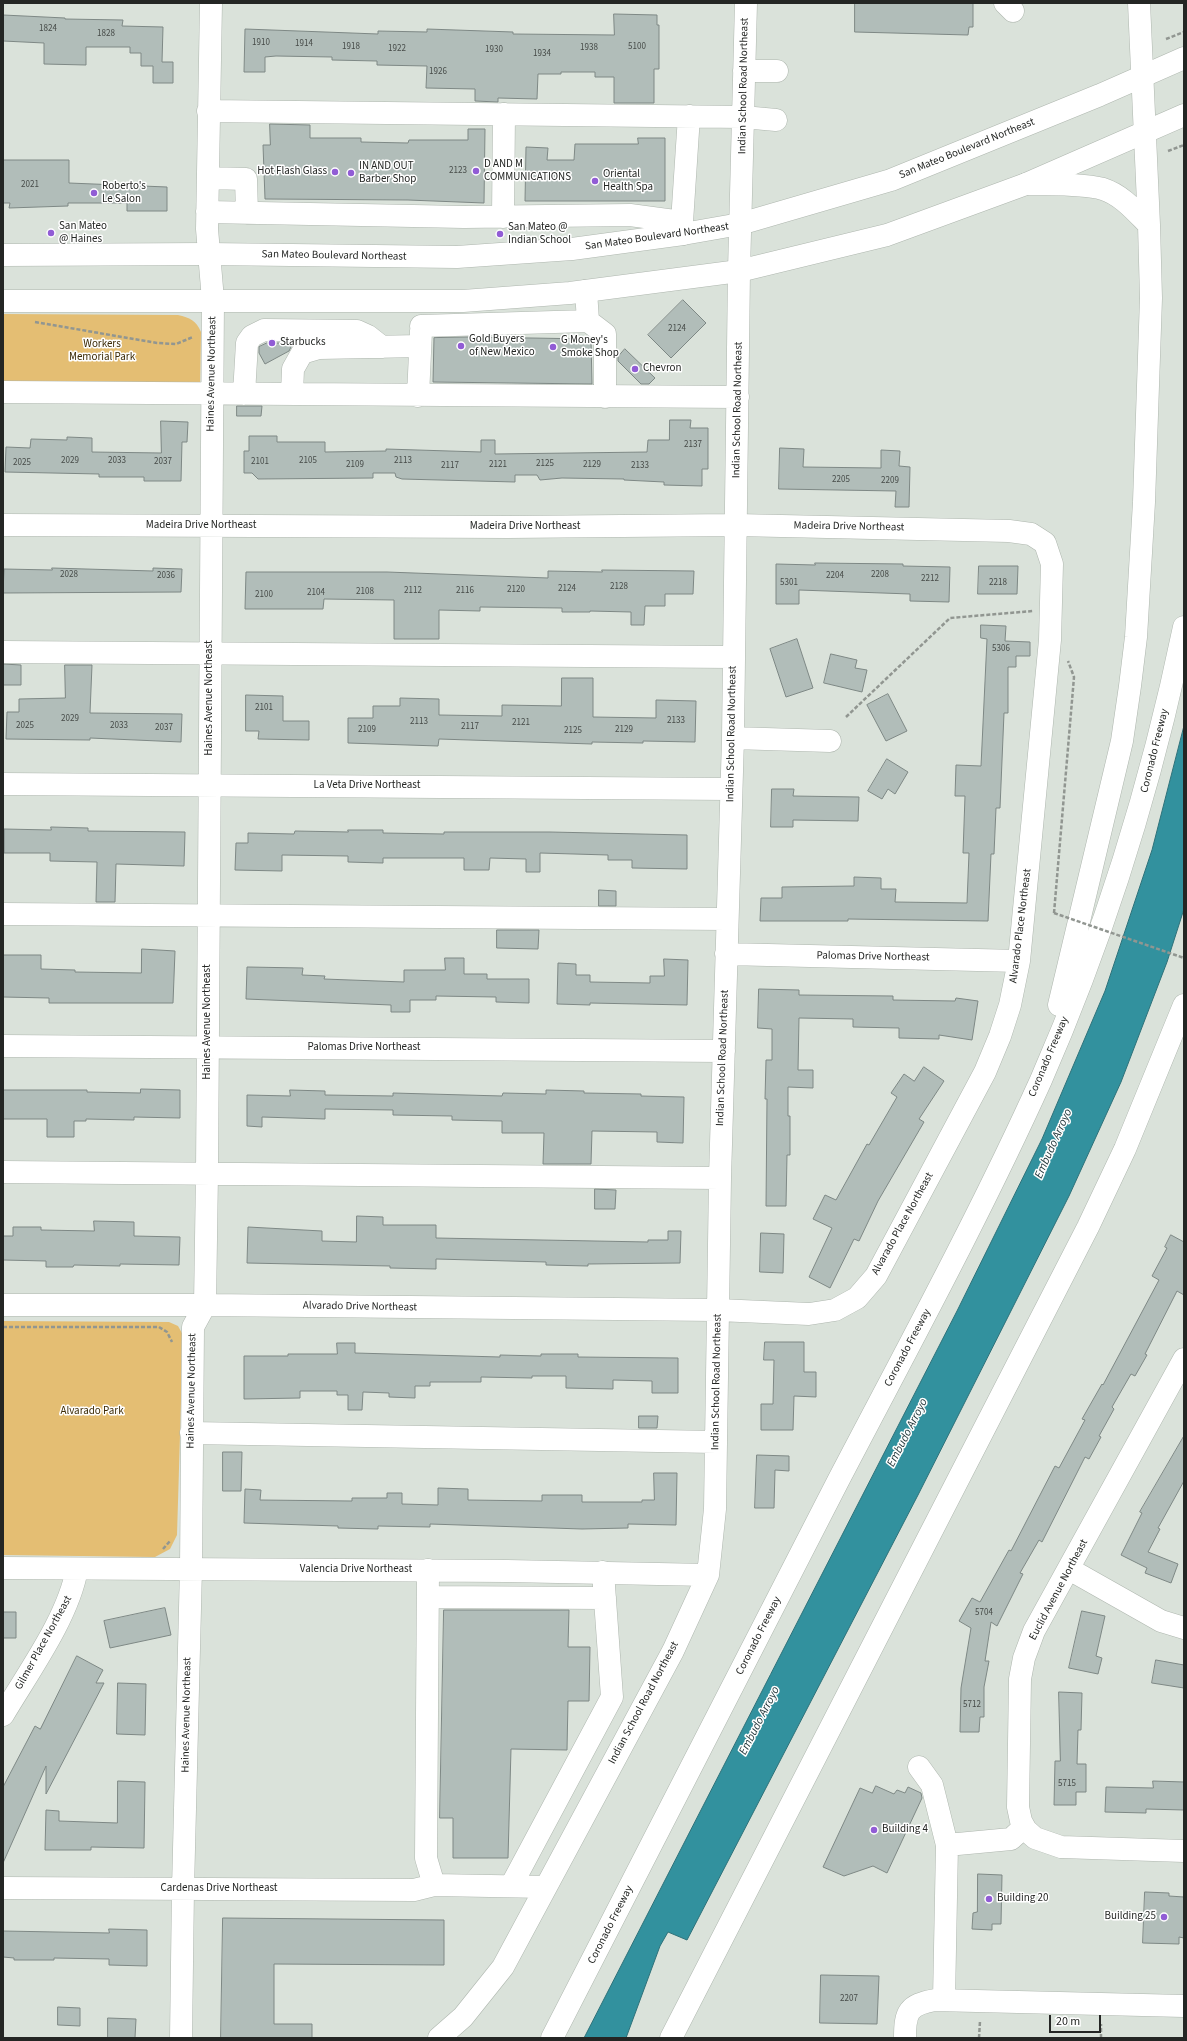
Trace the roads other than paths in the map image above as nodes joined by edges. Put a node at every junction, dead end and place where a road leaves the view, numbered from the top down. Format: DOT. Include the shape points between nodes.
graph roads {
  1 [pos="211,3"];
  2 [pos="746,3"];
  3 [pos="1140,3"];
  4 [pos="1184,58"];
  5 [pos="744,71"];
  6 [pos="777,71"];
  7 [pos="1142,75"];
  8 [pos="208,111"];
  9 [pos="504,114"];
  10 [pos="689,116"];
  11 [pos="743,117"];
  12 [pos="1176,119"];
  13 [pos="776,120"];
  14 [pos="1144,133"];
  15 [pos="208,178"];
  16 [pos="1026,184"];
  17 [pos="207,212"];
  18 [pos="246,213"];
  19 [pos="503,217"];
  20 [pos="740,224"];
  21 [pos="1149,225"];
  22 [pos="683,228"];
  23 [pos="208,254"];
  24 [pos="3,255"];
  25 [pos="739,272"];
  26 [pos="586,291"];
  27 [pos="213,300"];
  28 [pos="3,301"];
  29 [pos="422,301"];
  30 [pos="588,321"];
  31 [pos="420,336"];
  32 [pos="382,347"];
  33 [pos="3,392"];
  34 [pos="212,393"];
  35 [pos="244,394"];
  36 [pos="292,394"];
  37 [pos="418,396"];
  38 [pos="605,397"];
  39 [pos="738,397"];
  40 [pos="3,524"];
  41 [pos="736,525"];
  42 [pos="210,526"];
  43 [pos="1045,543"];
  44 [pos="1184,627"];
  45 [pos="3,652"];
  46 [pos="210,654"];
  47 [pos="734,657"];
  48 [pos="733,738"];
  49 [pos="830,741"];
  50 [pos="3,784"];
  51 [pos="209,785"];
  52 [pos="731,789"];
  53 [pos="3,914"];
  54 [pos="208,914"];
  55 [pos="727,919"];
  56 [pos="726,954"];
  57 [pos="1019,960"];
  58 [pos="1184,1005"];
  59 [pos="3,1046"];
  60 [pos="207,1048"];
  61 [pos="724,1051"];
  62 [pos="1042,1077"];
  63 [pos="3,1172"];
  64 [pos="207,1173"];
  65 [pos="720,1178"];
  66 [pos="3,1305"];
  67 [pos="205,1305"];
  68 [pos="718,1310"];
  69 [pos="1184,1359"];
  70 [pos="191,1433"];
  71 [pos="716,1442"];
  72 [pos="3,1568"];
  73 [pos="191,1568"];
  74 [pos="77,1569"];
  75 [pos="1070,1569"];
  76 [pos="428,1570"];
  77 [pos="497,1571"];
  78 [pos="603,1572"];
  79 [pos="708,1575"];
  80 [pos="428,1597"];
  81 [pos="497,1598"];
  82 [pos="605,1598"];
  83 [pos="1184,1628"];
  84 [pos="3,1715"];
  85 [pos="919,1767"];
  86 [pos="551,1810"];
  87 [pos="580,1824"];
  88 [pos="1029,1832"];
  89 [pos="947,1845"];
  90 [pos="1184,1851"];
  91 [pos="434,1885"];
  92 [pos="511,1886"];
  93 [pos="546,1887"];
  94 [pos="3,1888"];
  95 [pos="183,1889"];
  96 [pos="944,2000"];
  97 [pos="1184,2006"];
  98 [pos="181,2038"];
  99 [pos="439,2038"];
  100 [pos="552,2038"];
  101 [pos="671,2038"];
  102 [pos="905,2038"];
  1 -- 8 [label="main road, Haines Avenue Northeast"];
  2 -- 5 [label="main road, Indian School Road Northeast"];
  3 -- 7 [label="main road"];
  4 -- 7 [label="main road, San Mateo Boulevard Northeast"];
  5 -- 6 [label="main road"];
  5 -- 11 [label="main road, Indian School Road Northeast"];
  7 -- 14 [label="main road"];
  7 -- 20 [label="main road, San Mateo Boulevard Northeast" via="1100,95 891,180"];
  8 -- 9 [label="main road"];
  8 -- 15 [label="main road, Haines Avenue Northeast"];
  9 -- 10 [label="main road"];
  9 -- 19 [label="main road"];
  10 -- 11 [label="main road"];
  10 -- 22 [label="main road"];
  11 -- 13 [label="main road"];
  11 -- 20 [label="main road, Indian School Road Northeast"];
  12 -- 14 [label="main road"];
  14 -- 16 [label="main road"];
  14 -- 21 [label="main road"];
  15 -- 17 [label="main road, Haines Avenue Northeast"];
  15 -- 18 [label="main road" via="246,179"];
  16 -- 21 [label="main road" via="1103,190 1127,203"];
  16 -- 25 [label="main road" via="886,235"];
  17 -- 18 [label="main road"];
  17 -- 23 [label="main road, Haines Avenue Northeast"];
  18 -- 19 [label="main road"];
  19 -- 22 [label="main road" via="630,215"];
  20 -- 22 [label="main road, San Mateo Boulevard Northeast"];
  20 -- 25 [label="main road, Indian School Road Northeast"];
  21 -- 62 [label="main road" via="1151,298 1144,502 1136,637 1130,686 1116,768"];
  22 -- 23 [label="main road, San Mateo Boulevard Northeast" via="572,249 457,257"];
  23 -- 24 [label="main road, San Mateo Boulevard Northeast"];
  23 -- 27 [label="main road, Haines Avenue Northeast"];
  25 -- 26 [label="main road"];
  25 -- 39 [label="main road, Indian School Road Northeast"];
  26 -- 29 [label="main road" via="463,301"];
  26 -- 30 [label="main road"];
  27 -- 28 [label="main road"];
  27 -- 29 [label="main road"];
  27 -- 34 [label="main road, Haines Avenue Northeast"];
  29 -- 31 [label="main road"];
  30 -- 31 [label="main road"];
  30 -- 38 [label="main road" via="604,334"];
  31 -- 32 [label="main road"];
  31 -- 37 [label="main road"];
  32 -- 35 [label="main road" via="368,336 356,331 264,330 252,336 248,343"];
  32 -- 36 [label="main road" via="318,348 302,353 293,369"];
  33 -- 34 [label="main road"];
  34 -- 35 [label="main road"];
  34 -- 42 [label="main road, Haines Avenue Northeast"];
  35 -- 36 [label="main road"];
  36 -- 37 [label="main road"];
  37 -- 38 [label="main road"];
  38 -- 39 [label="main road"];
  39 -- 41 [label="main road, Indian School Road Northeast"];
  40 -- 42 [label="main road, Madeira Drive Northeast"];
  41 -- 42 [label="main road, Madeira Drive Northeast"];
  41 -- 43 [label="main road, Madeira Drive Northeast" via="1009,531 1031,534"];
  41 -- 47 [label="main road, Indian School Road Northeast"];
  42 -- 46 [label="main road, Haines Avenue Northeast"];
  43 -- 57 [label="main road, Alvarado Place Northeast" via="1052,564 1050,640"];
  44 -- 62 [label="main road, Coronado Freeway" via="1172,687 1145,792 1123,863 1089,959"];
  45 -- 46 [label="main road"];
  46 -- 47 [label="main road"];
  46 -- 51 [label="main road, Haines Avenue Northeast"];
  47 -- 48 [label="main road, Indian School Road Northeast"];
  48 -- 49 [label="main road"];
  48 -- 52 [label="main road, Indian School Road Northeast"];
  50 -- 51 [label="main road, La Veta Drive Northeast"];
  51 -- 52 [label="main road, La Veta Drive Northeast"];
  51 -- 54 [label="main road, Haines Avenue Northeast"];
  52 -- 55 [label="main road, Indian School Road Northeast"];
  53 -- 54 [label="main road"];
  54 -- 55 [label="main road"];
  54 -- 60 [label="main road, Haines Avenue Northeast"];
  55 -- 56 [label="main road, Indian School Road Northeast"];
  56 -- 57 [label="main road, Palomas Drive Northeast"];
  56 -- 61 [label="main road, Indian School Road Northeast"];
  57 -- 68 [label="main road, Alvarado Place Northeast" via="1010,1005 985,1072 876,1276 857,1298 835,1310 809,1314"];
  58 -- 101 [label="main road" via="1125,1149 1088,1227"];
  59 -- 60 [label="main road, Palomas Drive Northeast"];
  60 -- 61 [label="main road, Palomas Drive Northeast"];
  60 -- 64 [label="main road, Haines Avenue Northeast"];
  61 -- 65 [label="main road, Indian School Road Northeast"];
  62 -- 100 [label="main road, Coronado Freeway" via="975,1220 836,1484"];
  63 -- 64 [label="main road"];
  64 -- 65 [label="main road"];
  64 -- 67 [label="main road, Haines Avenue Northeast"];
  65 -- 68 [label="main road, Indian School Road Northeast"];
  66 -- 67 [label="main road, Alvarado Drive Northeast"];
  67 -- 68 [label="main road, Alvarado Drive Northeast"];
  67 -- 70 [label="main road, Haines Avenue Northeast" via="193,1327"];
  68 -- 71 [label="main road, Indian School Road Northeast"];
  69 -- 75 [label="main road, Euclid Avenue Northeast"];
  70 -- 71 [label="main road"];
  70 -- 73 [label="main road, Haines Avenue Northeast"];
  71 -- 79 [label="main road, Indian School Road Northeast" via="715,1509"];
  72 -- 74 [label="main road, Valencia Drive Northeast"];
  73 -- 74 [label="main road, Valencia Drive Northeast"];
  73 -- 76 [label="main road, Valencia Drive Northeast"];
  73 -- 95 [label="main road, Haines Avenue Northeast"];
  74 -- 84 [label="main road, Gilmer Place Northeast" via="74,1588 65,1609"];
  75 -- 83 [label="main road" via="1161,1621"];
  75 -- 88 [label="main road, Euclid Avenue Northeast" via="1034,1631 1024,1658 1020,1679 1018,1807"];
  76 -- 77 [label="main road, Valencia Drive Northeast"];
  76 -- 80 [label="main road"];
  77 -- 78 [label="main road, Valencia Drive Northeast"];
  77 -- 81 [label="main road"];
  78 -- 79 [label="main road, Valencia Drive Northeast"];
  78 -- 82 [label="main road"];
  79 -- 87 [label="main road, Indian School Road Northeast" via="673,1651"];
  80 -- 81 [label="main road"];
  80 -- 91 [label="main road" via="426,1858"];
  81 -- 82 [label="main road"];
  82 -- 86 [label="main road" via="612,1697"];
  85 -- 89 [label="main road" via="932,1785"];
  86 -- 87 [label="main road"];
  86 -- 92 [label="main road"];
  87 -- 93 [label="main road, Indian School Road Northeast"];
  88 -- 89 [label="main road" via="1011,1839"];
  88 -- 90 [label="main road" via="1061,1847"];
  89 -- 96 [label="main road"];
  91 -- 92 [label="main road, Cardenas Drive Northeast"];
  91 -- 95 [label="main road, Cardenas Drive Northeast" via="414,1890"];
  92 -- 93 [label="main road, Cardenas Drive Northeast"];
  93 -- 99 [label="main road, Indian School Road Northeast" via="503,1967 463,2017"];
  94 -- 95 [label="main road, Cardenas Drive Northeast"];
  95 -- 98 [label="main road, Haines Avenue Northeast"];
  96 -- 97 [label="main road"];
  96 -- 102 [label="main road" via="927,2002 911,2009 906,2016"];
}
